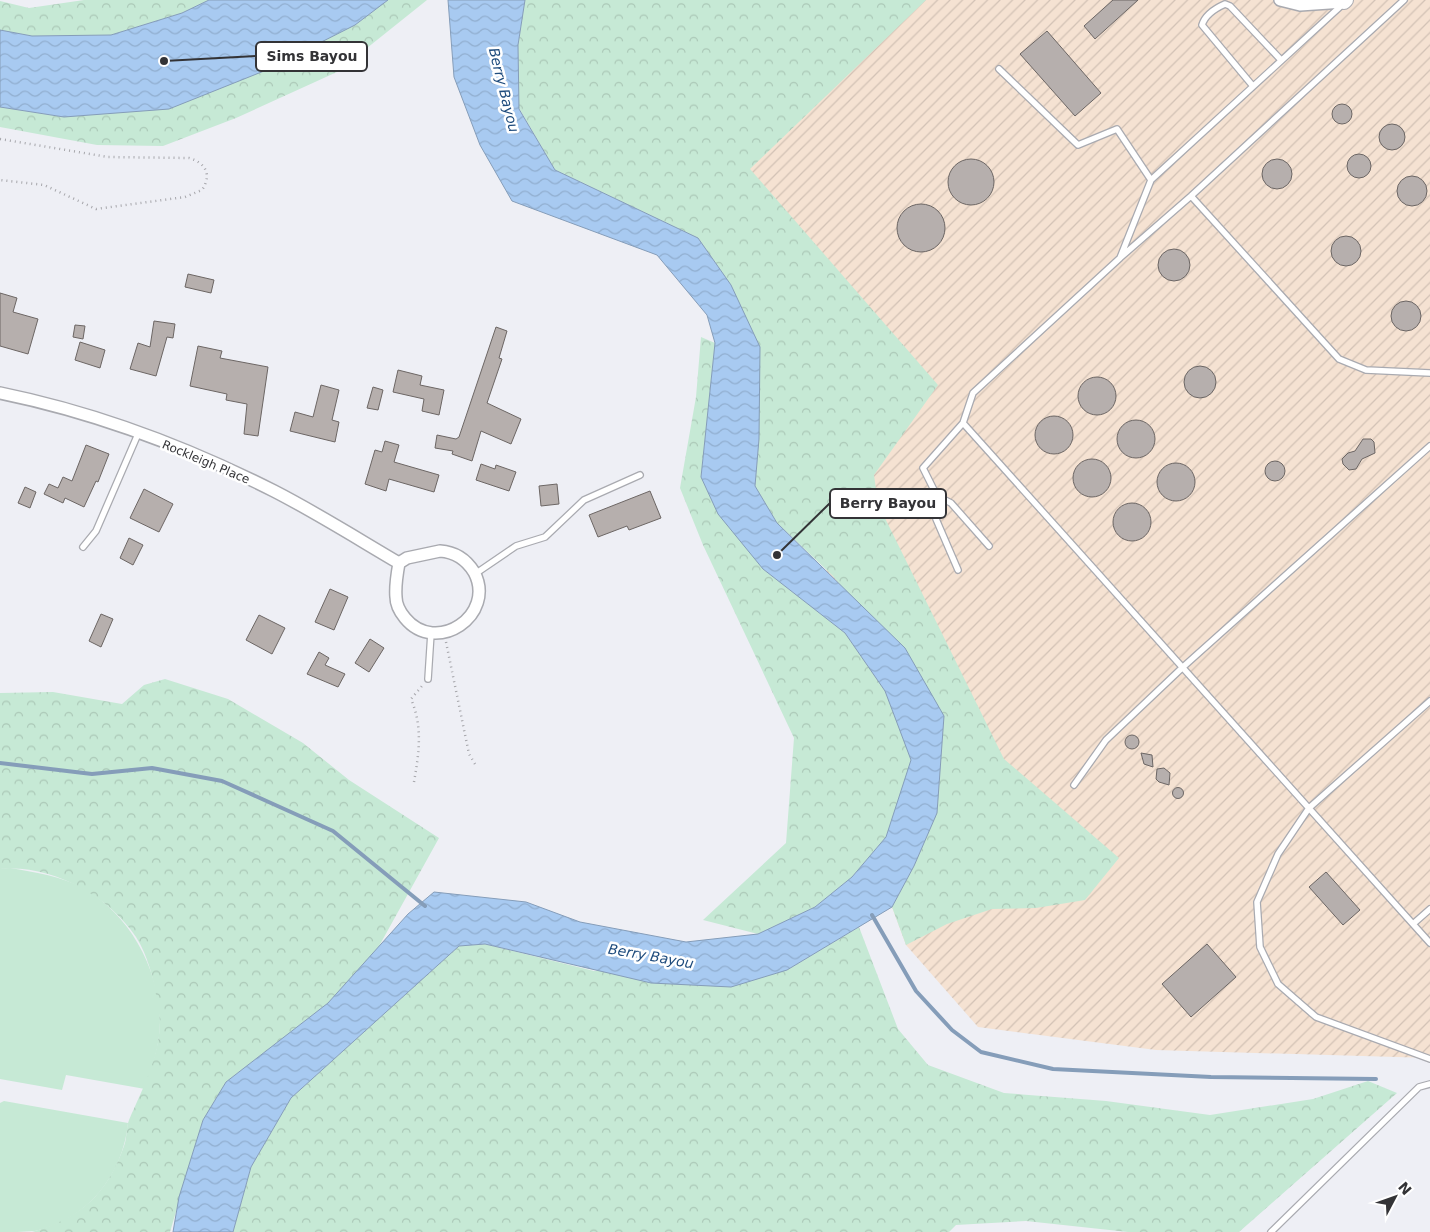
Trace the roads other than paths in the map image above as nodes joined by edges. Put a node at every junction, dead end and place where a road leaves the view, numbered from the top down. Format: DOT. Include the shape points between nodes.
graph roads {
  1 [pos="1280,0"];
  2 [pos="1404,0"];
  3 [pos="1345,1"];
  4 [pos="1281,60"];
  5 [pos="999,69"];
  6 [pos="1252,85"];
  7 [pos="1151,180"];
  8 [pos="1191,196"];
  9 [pos="1120,258"];
  10 [pos="1430,373"];
  11 [pos="0,393"];
  12 [pos="963,423"];
  13 [pos="138,434"];
  14 [pos="1430,446"];
  15 [pos="640,475"];
  16 [pos="938,496"];
  17 [pos="990,546"];
  18 [pos="83,547"];
  19 [pos="399,563"];
  20 [pos="958,570"];
  21 [pos="475,574"];
  22 [pos="437,633"];
  23 [pos="1182,667"];
  24 [pos="428,679"];
  25 [pos="1430,701"];
  26 [pos="1074,784"];
  27 [pos="1309,808"];
  28 [pos="1430,909"];
  29 [pos="1413,924"];
  30 [pos="1430,943"];
  31 [pos="1430,1059"];
  32 [pos="1430,1084"];
  33 [pos="1271,1232"];
  1 -- 3 [label="street" via="1300,5"];
  2 -- 8 [label="lane"];
  3 -- 4 [label="lane"];
  4 -- 6 [label="lane"];
  4 -- 6 [label="lane" via="1230,6 1218,7 1202,25"];
  5 -- 7 [label="lane" via="1078,145 1117,129"];
  6 -- 7 [label="lane"];
  7 -- 9 [label="lane"];
  8 -- 9 [label="lane"];
  8 -- 10 [label="lane" via="1339,359 1366,370"];
  9 -- 12 [label="lane" via="973,393"];
  11 -- 13 [label="street, Rockleigh Place" via="64,408"];
  12 -- 16 [label="lane" via="924,468"];
  12 -- 23 [label="lane"];
  13 -- 18 [label="lane" via="96,531"];
  13 -- 19 [label="street, Rockleigh Place" via="209,461 274,491"];
  14 -- 23 [label="lane"];
  15 -- 21 [label="lane" via="584,500 545,536 516,546"];
  16 -- 17 [label="lane" via="951,503"];
  16 -- 20 [label="lane" via="936,519"];
  19 -- 21 [label="street" via="418,555 446,552 462,558"];
  19 -- 22 [label="street" via="398,606 412,625"];
  21 -- 22 [label="street" via="479,590 476,608 465,623"];
  22 -- 24 [label="lane"];
  23 -- 26 [label="lane" via="1106,740"];
  23 -- 27 [label="lane"];
  25 -- 27 [label="lane"];
  27 -- 29 [label="lane"];
  27 -- 31 [label="lane" via="1278,854 1257,902 1260,947 1278,984 1316,1017"];
  28 -- 29 [label="lane"];
  29 -- 30 [label="lane"];
  32 -- 33 [label="lane" via="1419,1088"];
}
